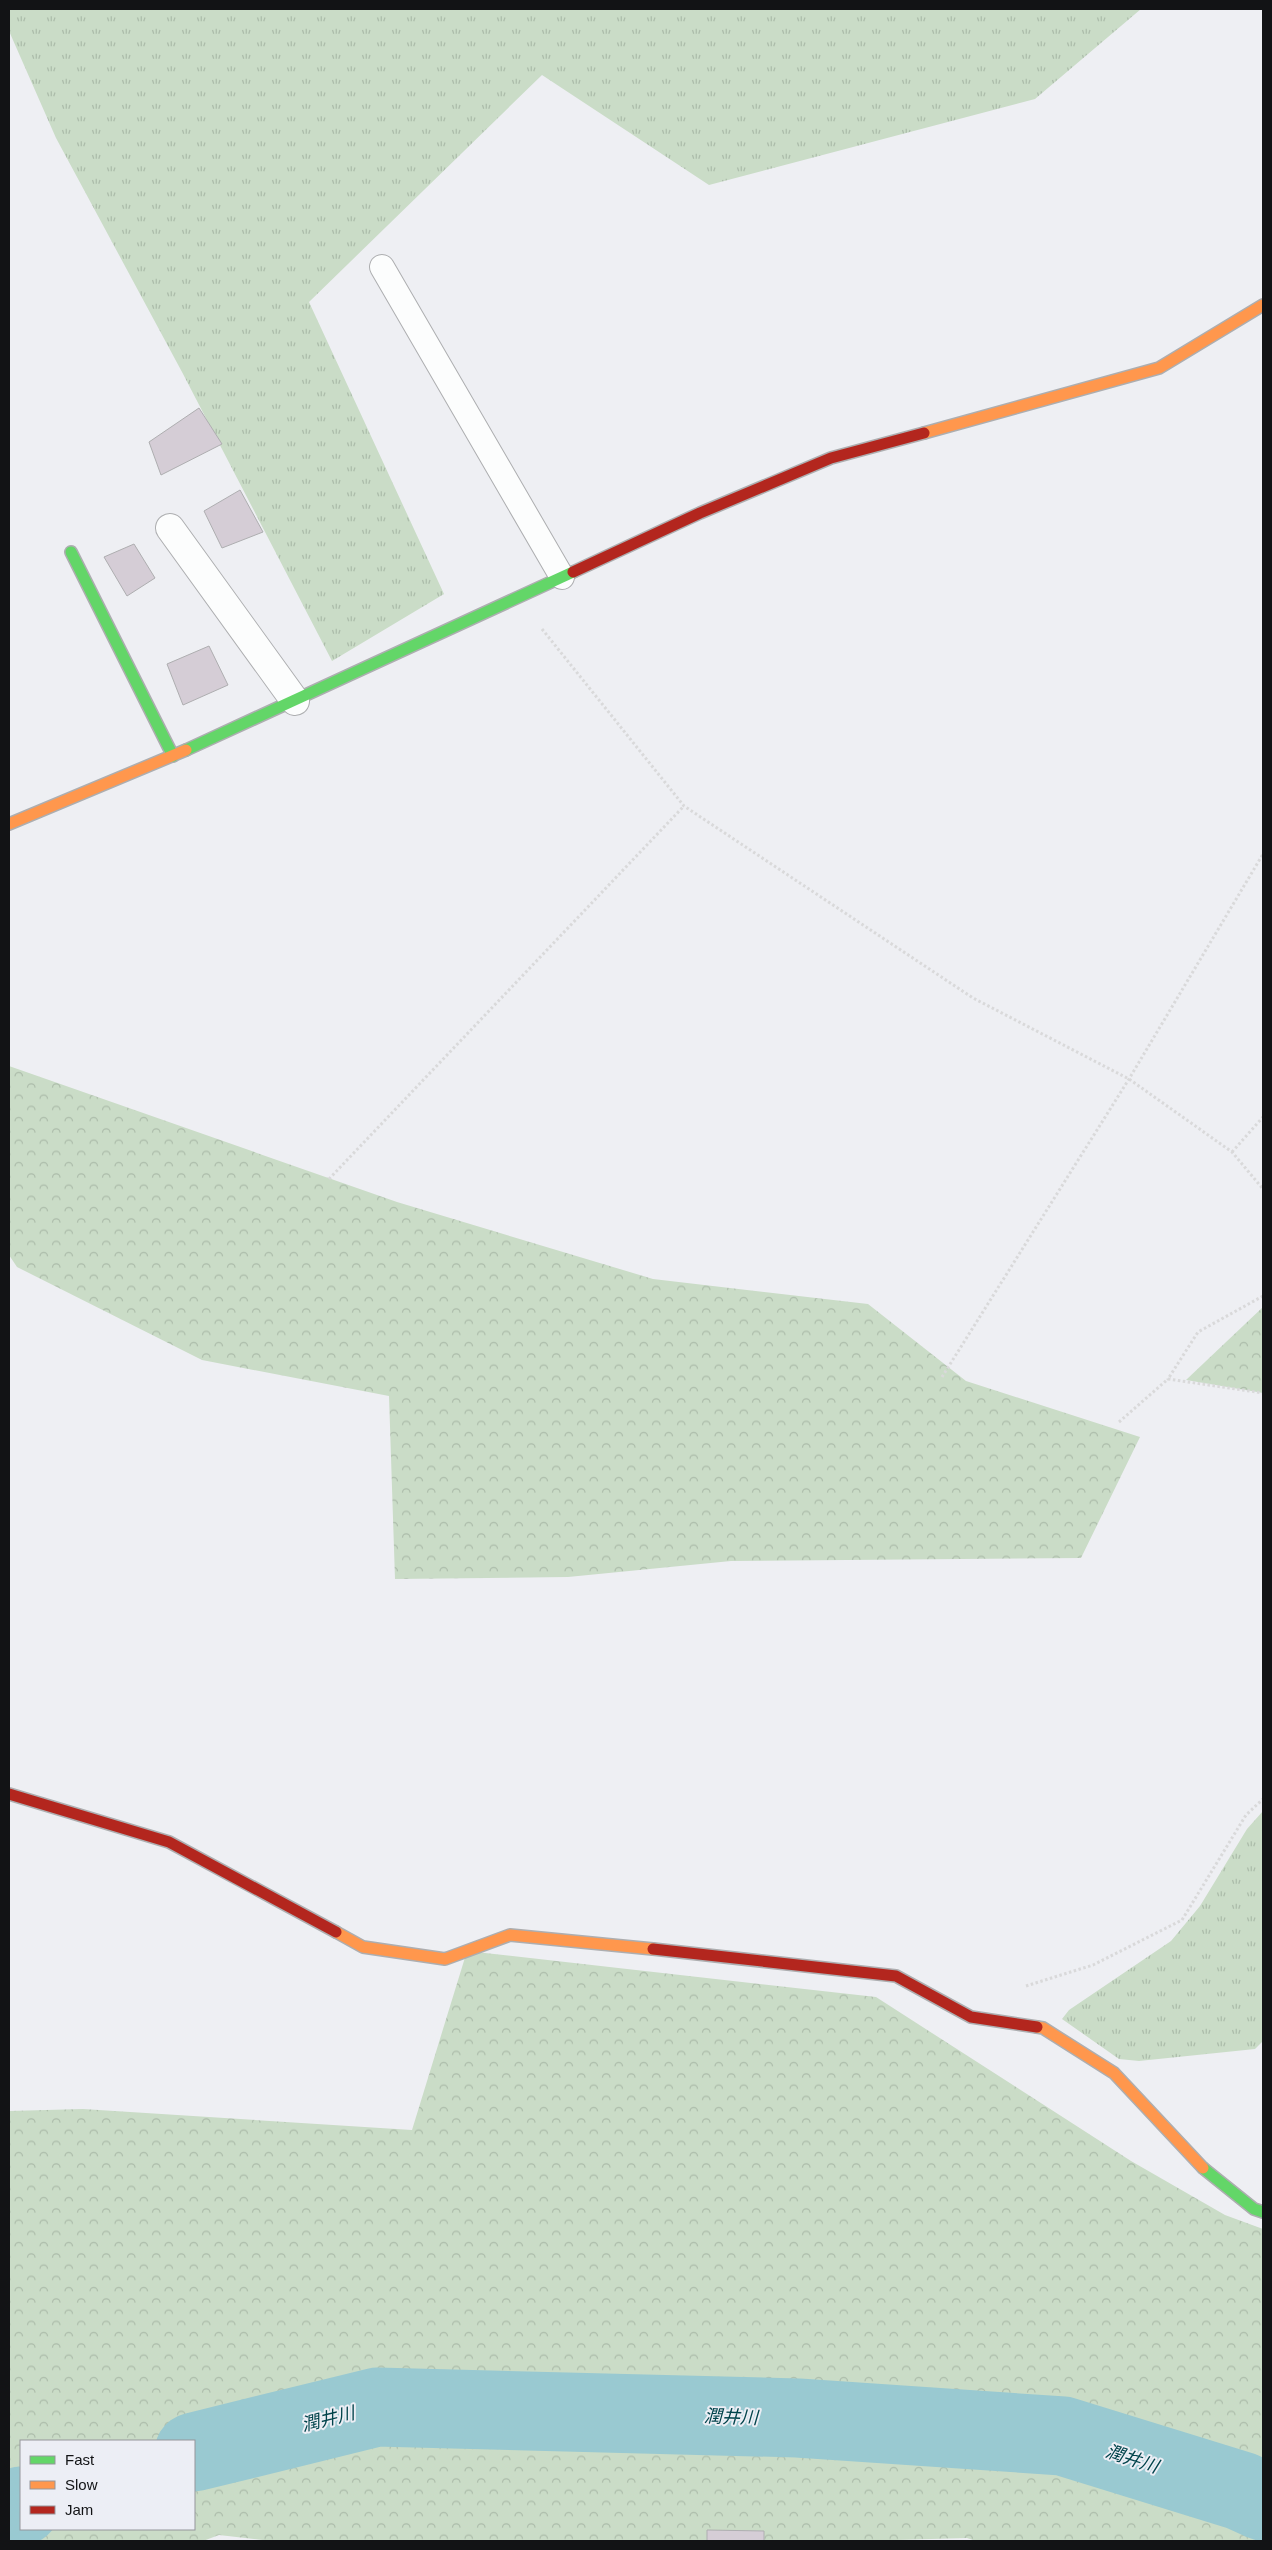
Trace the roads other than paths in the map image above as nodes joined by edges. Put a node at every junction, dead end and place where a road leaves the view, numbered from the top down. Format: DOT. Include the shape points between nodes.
graph roads {
  1 [pos="382,267"];
  2 [pos="1263,305"];
  3 [pos="170,528"];
  4 [pos="71,552"];
  5 [pos="562,577"];
  6 [pos="295,701"];
  7 [pos="174,756"];
  8 [pos="9,824"];
  9 [pos="9,1794"];
  10 [pos="1263,2212"];
  1 -- 5 [label="lane"];
  2 -- 5 [label="street" via="1159,368 831,458"];
  3 -- 6 [label="street"];
  4 -- 7 [label="street"];
  5 -- 6 [label="street"];
  6 -- 7 [label="street"];
  7 -- 8 [label="street"];
  9 -- 10 [label="street" via="169,1842 363,1947 445,1959 510,1935 896,1976 971,2017 1043,2028 1114,2073 1208,2173 1254,2209"];
}
